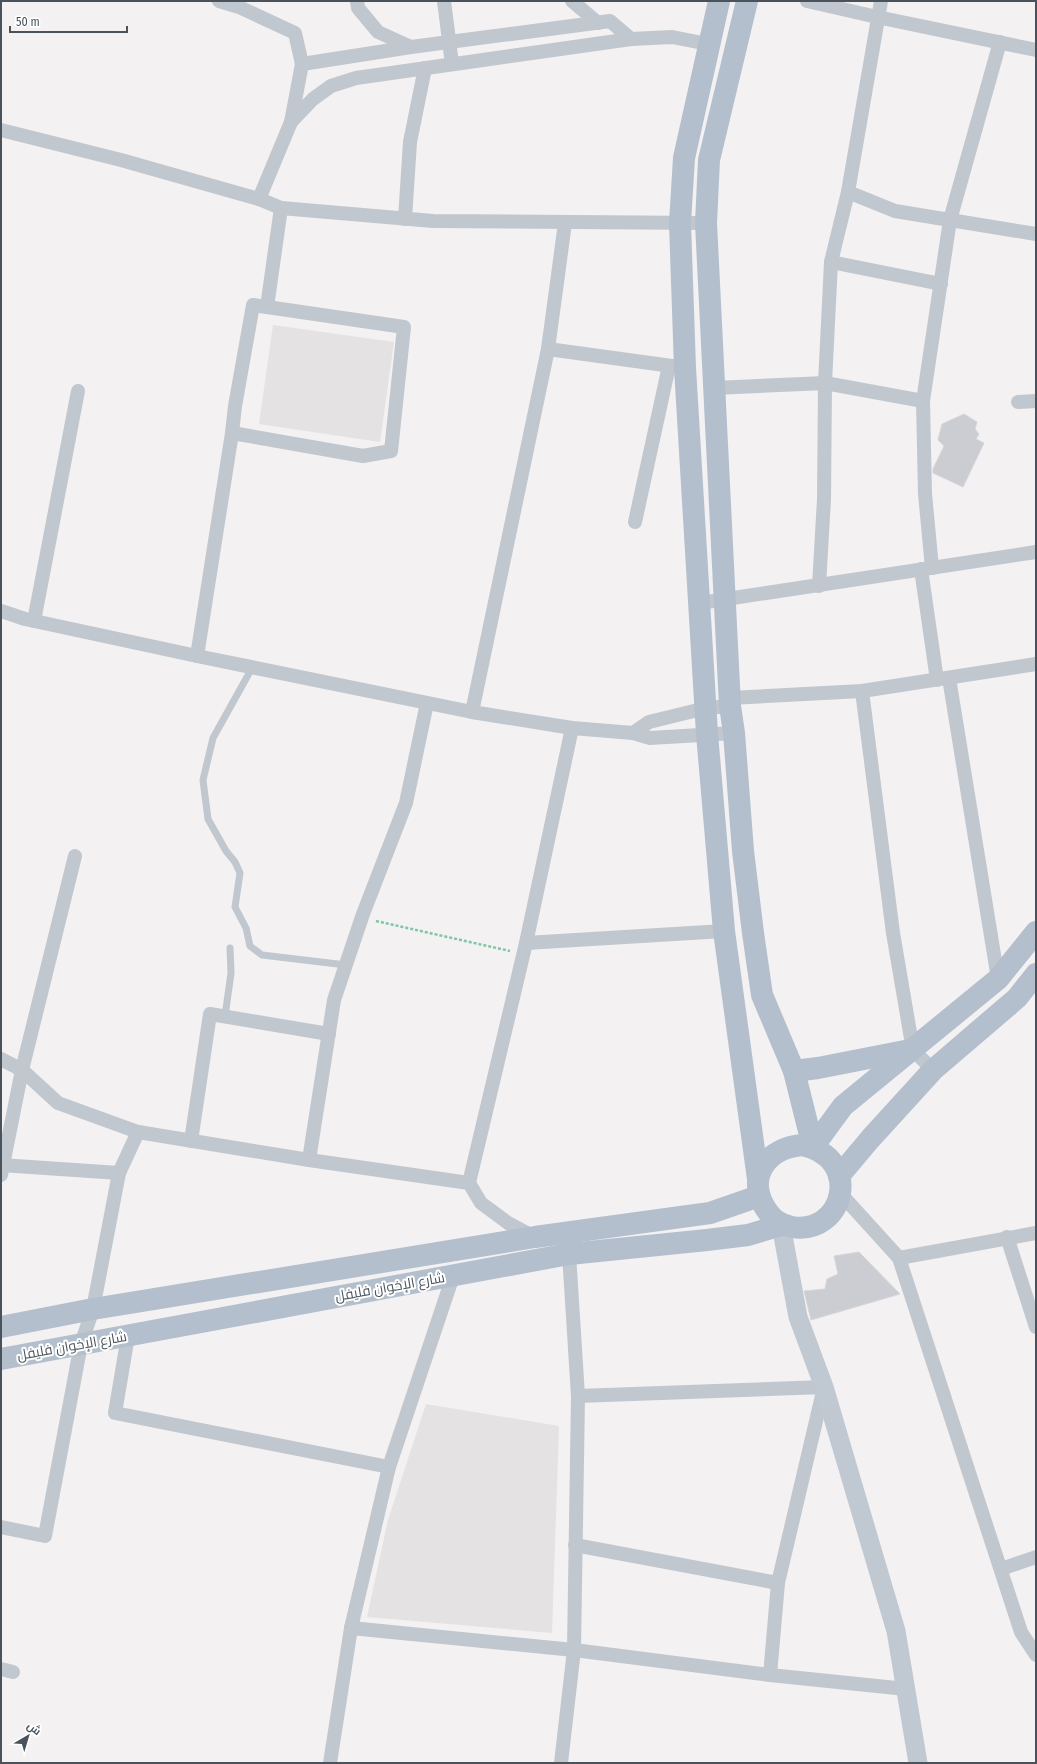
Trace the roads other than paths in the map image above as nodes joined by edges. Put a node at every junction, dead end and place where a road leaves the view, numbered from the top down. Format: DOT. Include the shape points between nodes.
graph roads {
  1 [pos="219,1"];
  2 [pos="357,1"];
  3 [pos="444,1"];
  4 [pos="572,1"];
  5 [pos="718,1"];
  6 [pos="747,1"];
  7 [pos="807,1"];
  8 [pos="881,1"];
  9 [pos="877,17"];
  10 [pos="598,23"];
  11 [pos="631,39"];
  12 [pos="1000,42"];
  13 [pos="449,43"];
  14 [pos="708,44"];
  15 [pos="411,47"];
  16 [pos="1036,50"];
  17 [pos="302,64"];
  18 [pos="452,64"];
  19 [pos="425,68"];
  20 [pos="291,122"];
  21 [pos="1,130"];
  22 [pos="848,192"];
  23 [pos="259,199"];
  24 [pos="281,208"];
  25 [pos="405,219"];
  26 [pos="950,220"];
  27 [pos="565,223"];
  28 [pos="680,223"];
  29 [pos="706,223"];
  30 [pos="1036,234"];
  31 [pos="831,262"];
  32 [pos="941,284"];
  33 [pos="267,307"];
  34 [pos="548,349"];
  35 [pos="677,367"];
  36 [pos="825,383"];
  37 [pos="714,388"];
  38 [pos="78,391"];
  39 [pos="923,401"];
  40 [pos="1036,401"];
  41 [pos="1018,402"];
  42 [pos="232,432"];
  43 [pos="635,522"];
  44 [pos="1036,552"];
  45 [pos="927,568"];
  46 [pos="819,586"];
  47 [pos="726,600"];
  48 [pos="700,603"];
  49 [pos="1,611"];
  50 [pos="34,621"];
  51 [pos="197,656"];
  52 [pos="1036,664"];
  53 [pos="252,668"];
  54 [pos="943,679"];
  55 [pos="862,691"];
  56 [pos="730,702"];
  57 [pos="427,703"];
  58 [pos="706,708"];
  59 [pos="472,712"];
  60 [pos="572,728"];
  61 [pos="633,732"];
  62 [pos="734,733"];
  63 [pos="707,734"];
  64 [pos="75,856"];
  65 [pos="724,931"];
  66 [pos="1036,932"];
  67 [pos="230,948"];
  68 [pos="525,948"];
  69 [pos="346,965"];
  70 [pos="1036,974"];
  71 [pos="998,979"];
  72 [pos="1027,997"];
  73 [pos="225,1016"];
  74 [pos="329,1034"];
  75 [pos="913,1050"];
  76 [pos="1,1059"];
  77 [pos="22,1070"];
  78 [pos="933,1070"];
  79 [pos="794,1071"];
  80 [pos="138,1132"];
  81 [pos="191,1141"];
  82 [pos="813,1147"];
  83 [pos="309,1160"];
  84 [pos="2,1168"];
  85 [pos="119,1174"];
  86 [pos="469,1183"];
  87 [pos="840,1185"];
  88 [pos="759,1188"];
  89 [pos="781,1225"];
  90 [pos="1036,1233"];
  91 [pos="535,1237"];
  92 [pos="1008,1237"];
  93 [pos="569,1254"];
  94 [pos="899,1258"];
  95 [pos="453,1276"];
  96 [pos="93,1309"];
  97 [pos="1036,1326"];
  98 [pos="1,1327"];
  99 [pos="128,1336"];
  100 [pos="82,1344"];
  101 [pos="1,1359"];
  102 [pos="824,1388"];
  103 [pos="578,1396"];
  104 [pos="389,1467"];
  105 [pos="1,1527"];
  106 [pos="576,1545"];
  107 [pos="1036,1557"];
  108 [pos="1001,1569"];
  109 [pos="778,1583"];
  110 [pos="351,1628"];
  111 [pos="574,1650"];
  112 [pos="1036,1655"];
  113 [pos="770,1675"];
  114 [pos="906,1689"];
  115 [pos="330,1763"];
  116 [pos="561,1763"];
  117 [pos="918,1763"];
  1 -- 17 [label="street" via="239,7 295,33"];
  2 -- 15 [label="street" via="358,8 378,32"];
  3 -- 13 [label="street"];
  4 -- 10 [label="street"];
  5 -- 14 [label="main road"];
  6 -- 29 [label="main road" via="709,160"];
  7 -- 9 [label="street"];
  8 -- 9 [label="street"];
  9 -- 12 [label="street"];
  9 -- 22 [label="street"];
  10 -- 11 [label="street" via="610,21"];
  10 -- 13 [label="street"];
  11 -- 14 [label="street" via="672,37"];
  11 -- 18 [label="street"];
  12 -- 16 [label="street"];
  12 -- 26 [label="street"];
  13 -- 15 [label="street"];
  13 -- 18 [label="street"];
  14 -- 28 [label="main road" via="684,158"];
  15 -- 17 [label="street"];
  17 -- 20 [label="street"];
  18 -- 19 [label="street"];
  19 -- 20 [label="street" via="356,78 331,86 313,99"];
  19 -- 25 [label="street" via="410,142"];
  20 -- 23 [label="street"];
  21 -- 23 [label="street" via="121,160"];
  22 -- 26 [label="street" via="895,211"];
  22 -- 31 [label="street"];
  23 -- 24 [label="street"];
  24 -- 25 [label="street"];
  24 -- 33 [label="street"];
  25 -- 27 [label="street"];
  26 -- 30 [label="street"];
  26 -- 32 [label="street"];
  27 -- 28 [label="street"];
  27 -- 34 [label="street"];
  28 -- 29 [label="street"];
  28 -- 35 [label="main road"];
  29 -- 37 [label="main road"];
  31 -- 32 [label="street"];
  31 -- 36 [label="street"];
  32 -- 39 [label="street"];
  33 -- 42 [label="street" via="254,305"];
  33 -- 42 [label="street" via="404,327 391,451 364,456"];
  34 -- 35 [label="street"];
  34 -- 59 [label="street"];
  35 -- 43 [label="street"];
  35 -- 48 [label="main road"];
  36 -- 37 [label="street"];
  36 -- 39 [label="street"];
  36 -- 46 [label="street" via="824,498"];
  37 -- 47 [label="main road"];
  38 -- 50 [label="street"];
  39 -- 45 [label="street"];
  40 -- 41 [label="street"];
  42 -- 51 [label="street"];
  44 -- 45 [label="street"];
  45 -- 46 [label="street"];
  45 -- 54 [label="street"];
  46 -- 47 [label="street"];
  47 -- 48 [label="street"];
  47 -- 56 [label="main road"];
  48 -- 58 [label="main road"];
  49 -- 50 [label="street"];
  50 -- 51 [label="street"];
  51 -- 53 [label="street"];
  52 -- 54 [label="street"];
  53 -- 57 [label="street"];
  53 -- 69 [label="lane" via="214,738 204,780 208,819 240,873 234,907 246,928 250,946 262,955"];
  54 -- 55 [label="street"];
  54 -- 71 [label="street"];
  55 -- 56 [label="street"];
  55 -- 75 [label="street" via="893,933"];
  56 -- 58 [label="street"];
  56 -- 62 [label="main road"];
  57 -- 59 [label="street"];
  57 -- 69 [label="street" via="406,803"];
  58 -- 61 [label="street" via="649,722"];
  58 -- 63 [label="main road"];
  59 -- 60 [label="street"];
  60 -- 61 [label="street"];
  60 -- 68 [label="street"];
  61 -- 63 [label="street" via="650,738"];
  62 -- 63 [label="street"];
  62 -- 79 [label="main road" via="743,851 762,995"];
  63 -- 65 [label="main road"];
  64 -- 77 [label="street"];
  65 -- 68 [label="street"];
  65 -- 88 [label="main road"];
  66 -- 71 [label="main road"];
  67 -- 73 [label="lane" via="231,973"];
  68 -- 86 [label="street"];
  69 -- 74 [label="street" via="334,1000"];
  70 -- 72 [label="main road"];
  71 -- 75 [label="main road"];
  72 -- 78 [label="main road"];
  73 -- 74 [label="street"];
  73 -- 81 [label="street" via="210,1014"];
  74 -- 83 [label="street"];
  75 -- 78 [label="street"];
  75 -- 79 [label="main road"];
  75 -- 82 [label="main road" via="844,1106"];
  76 -- 77 [label="street"];
  77 -- 80 [label="street" via="58,1103"];
  77 -- 84 [label="street"];
  78 -- 87 [label="main road" via="871,1138"];
  79 -- 82 [label="main road"];
  80 -- 81 [label="street"];
  80 -- 85 [label="street"];
  81 -- 83 [label="street"];
  82 -- 87 [label="main road" via="825,1154 834,1164"];
  82 -- 88 [label="main road" via="790,1146 775,1152 764,1164"];
  83 -- 86 [label="street"];
  84 -- 85 [label="street"];
  85 -- 96 [label="street"];
  86 -- 91 [label="street" via="481,1203 508,1223"];
  87 -- 89 [label="main road" via="834,1209 824,1220 810,1226 795,1228"];
  87 -- 94 [label="street"];
  88 -- 89 [label="main road" via="768,1214"];
  88 -- 91 [label="main road, شارع الإخوان فليفل" via="710,1213"];
  89 -- 93 [label="main road, شارع الإخوان فليفل" via="748,1235"];
  89 -- 102 [label="main road" via="798,1317"];
  90 -- 92 [label="street"];
  91 -- 96 [label="main road, شارع الإخوان فليفل"];
  92 -- 94 [label="street"];
  92 -- 97 [label="street"];
  93 -- 95 [label="main road, شارع الإخوان فليفل"];
  93 -- 103 [label="street"];
  94 -- 108 [label="street"];
  95 -- 99 [label="main road, شارع الإخوان فليفل"];
  95 -- 104 [label="street"];
  96 -- 98 [label="main road, شارع الإخوان فليفل"];
  96 -- 100 [label="street"];
  99 -- 100 [label="main road, شارع الإخوان فليفل"];
  99 -- 104 [label="street" via="115,1413"];
  100 -- 101 [label="main road, شارع الإخوان فليفل"];
  100 -- 105 [label="street" via="46,1536"];
  102 -- 103 [label="street"];
  102 -- 109 [label="street"];
  102 -- 114 [label="main road" via="896,1631"];
  103 -- 106 [label="street"];
  104 -- 110 [label="street"];
  106 -- 109 [label="street"];
  106 -- 111 [label="street"];
  107 -- 108 [label="street"];
  108 -- 112 [label="street" via="1021,1632"];
  109 -- 113 [label="street"];
  110 -- 111 [label="street"];
  110 -- 115 [label="street"];
  111 -- 113 [label="street"];
  111 -- 116 [label="street"];
  113 -- 114 [label="street"];
  114 -- 117 [label="main road"];
}
